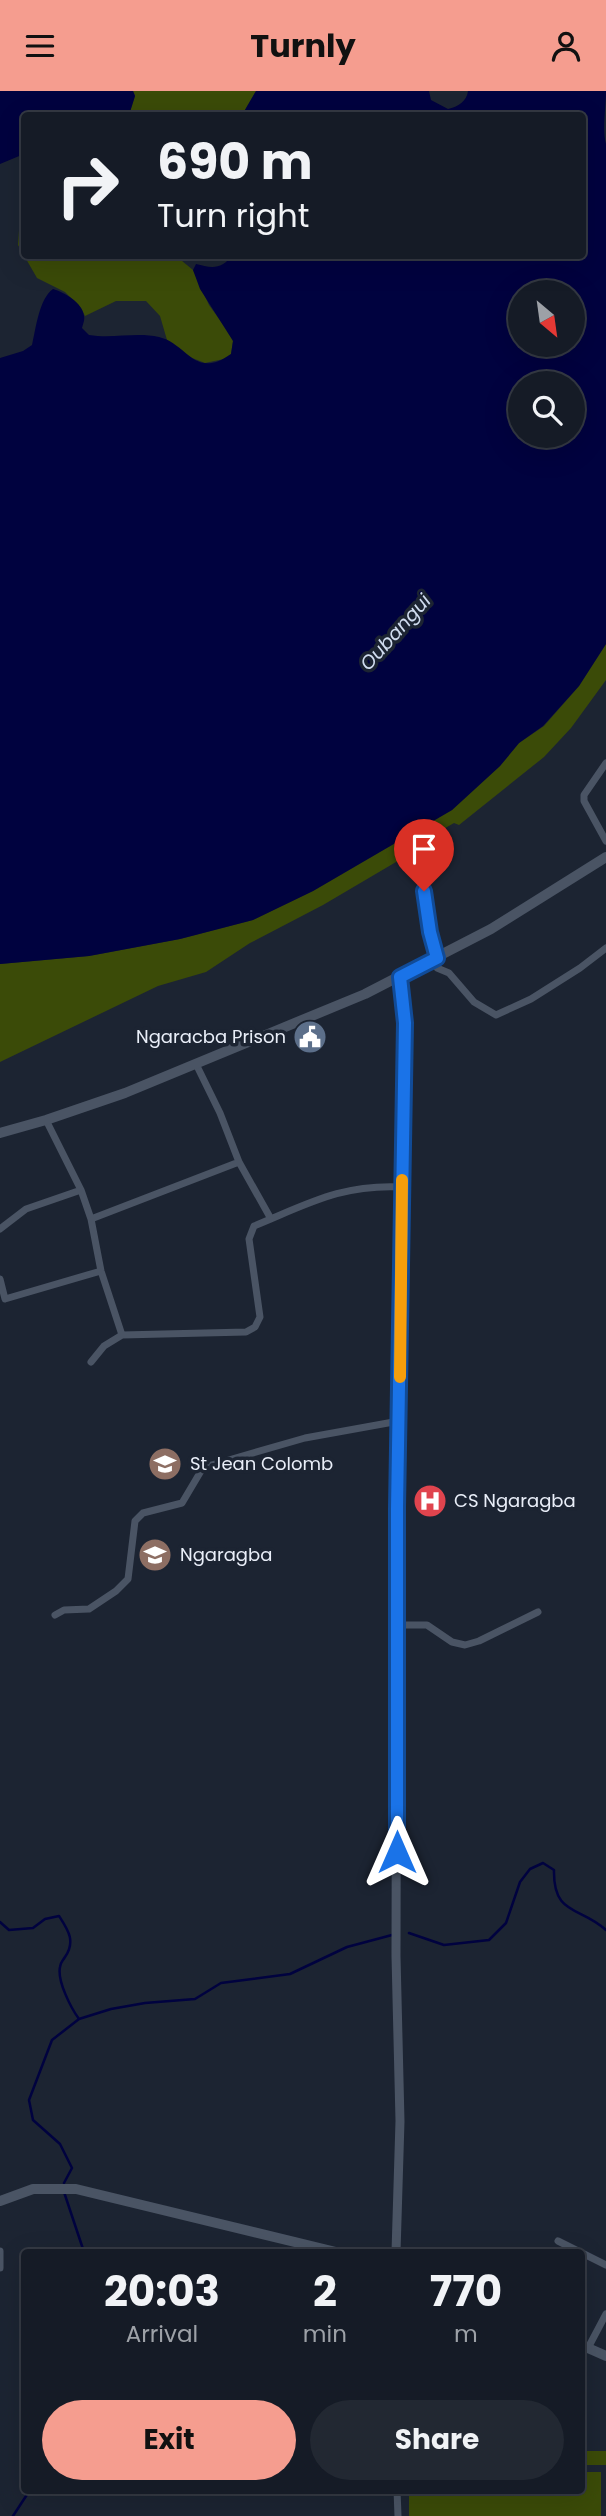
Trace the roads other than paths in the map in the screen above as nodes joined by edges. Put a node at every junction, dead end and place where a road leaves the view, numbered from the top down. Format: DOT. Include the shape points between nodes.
graph roads {
  1 [pos="606,763"];
  2 [pos="606,841"];
  3 [pos="606,856"];
  4 [pos="422,858"];
  5 [pos="606,948"];
  6 [pos="434,959"];
  7 [pos="400,977"];
  8 [pos="196,1065"];
  9 [pos="46,1120"];
  10 [pos="0,1133"];
  11 [pos="239,1162"];
  12 [pos="402,1187"];
  13 [pos="81,1190"];
  14 [pos="91,1219"];
  15 [pos="271,1219"];
  16 [pos="0,1229"];
  17 [pos="102,1271"];
  18 [pos="0,1279"];
  19 [pos="122,1335"];
  20 [pos="91,1362"];
  21 [pos="400,1420"];
  22 [pos="538,1612"];
  23 [pos="55,1615"];
  24 [pos="396,1625"];
  25 [pos="0,2201"];
  26 [pos="558,2241"];
  27 [pos="324,2249"];
  28 [pos="396,2249"];
  29 [pos="574,2249"];
  30 [pos="0,2251"];
  31 [pos="585,2254"];
  32 [pos="606,2265"];
  33 [pos="0,2268"];
  34 [pos="606,2314"];
  35 [pos="585,2346"];
  36 [pos="585,2347"];
  37 [pos="606,2356"];
  38 [pos="397,2494"];
  39 [pos="398,2516"];
  1 -- 2 [label="street" via="584,795"];
  3 -- 6 [label="main road" via="491,929"];
  4 -- 6 [label="street"];
  5 -- 6 [label="street" via="531,999 496,1015 474,1002 449,974 437,968"];
  6 -- 7 [label="main road"];
  7 -- 8 [label="main road"];
  7 -- 12 [label="street" via="405,1023"];
  8 -- 9 [label="main road"];
  8 -- 11 [label="street"];
  9 -- 10 [label="main road"];
  9 -- 13 [label="street"];
  11 -- 14 [label="street"];
  11 -- 15 [label="street"];
  12 -- 15 [label="street" via="372,1186 324,1196"];
  12 -- 21 [label="street"];
  13 -- 14 [label="street"];
  13 -- 16 [label="street" via="26,1209"];
  14 -- 17 [label="street"];
  15 -- 19 [label="street" via="254,1226 249,1239 260,1317 255,1327 246,1332"];
  17 -- 18 [label="street" via="5,1299"];
  17 -- 19 [label="street"];
  19 -- 20 [label="street" via="104,1346"];
  21 -- 23 [label="street" via="305,1438 208,1466 182,1503 143,1513 135,1521 128,1579 116,1591 89,1609"];
  21 -- 24 [label="street"];
  22 -- 24 [label="street" via="465,1645 427,1625"];
  24 -- 28 [label="street" via="400,2121"];
  25 -- 27 [label="main road" via="33,2189 76,2189"];
  26 -- 29 [label="street"];
  30 -- 33 [label="street"];
  31 -- 32 [label="street"];
  34 -- 35 [label="street"];
  36 -- 37 [label="main road"];
  38 -- 39 [label="street"];
}
